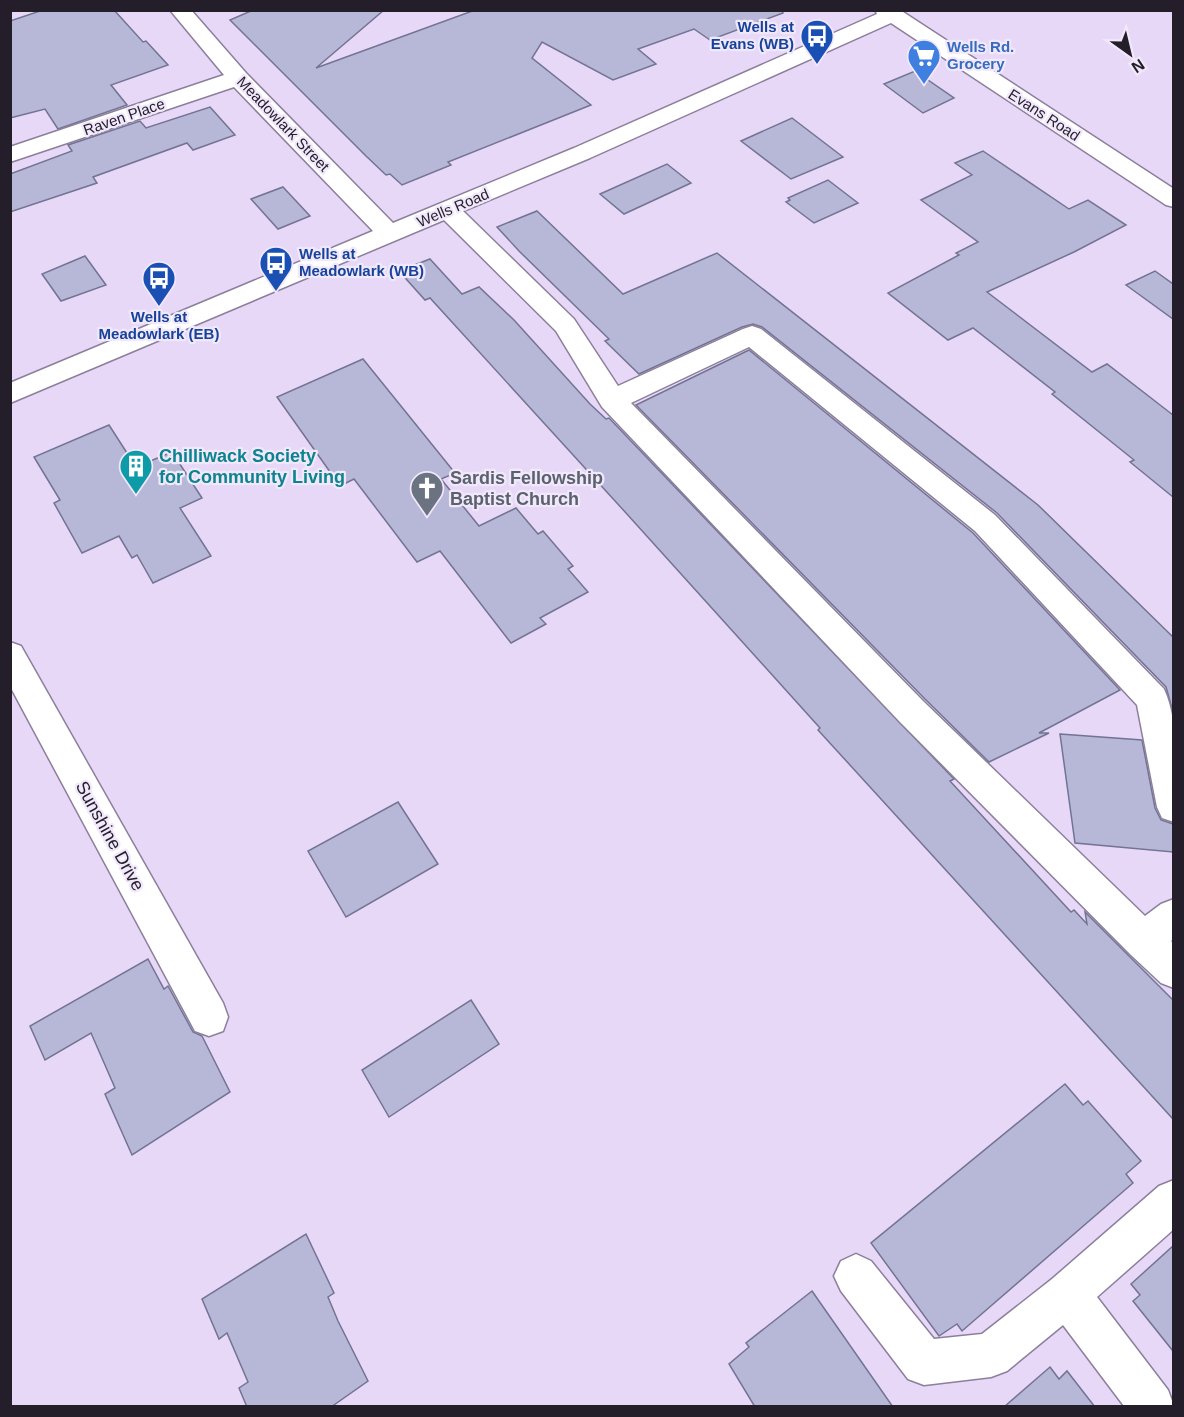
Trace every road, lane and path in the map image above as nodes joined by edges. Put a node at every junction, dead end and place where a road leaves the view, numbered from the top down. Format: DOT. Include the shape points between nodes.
graph roads {
  1 [pos="180,10"];
  2 [pos="888,13"];
  3 [pos="238,78"];
  4 [pos="10,155"];
  5 [pos="1173,200"];
  6 [pos="448,210"];
  7 [pos="390,234"];
  8 [pos="10,394"];
  9 [pos="612,400"];
  10 [pos="10,655"];
  11 [pos="1173,807"];
  12 [pos="1173,916"];
  13 [pos="1143,941"];
  14 [pos="1173,970"];
  15 [pos="209,1017"];
  16 [pos="1173,1201"];
  17 [pos="856,1276"];
  18 [pos="1067,1294"];
  19 [pos="1152,1407"];
  1 -- 3 [label="street, Meadowlark Street"];
  2 -- 5 [label="street, Evans Road"];
  2 -- 6 [label="street, Wells Road"];
  3 -- 4 [label="street, Raven Place"];
  3 -- 7 [label="street, Meadowlark Street"];
  6 -- 7 [label="street, Wells Road"];
  6 -- 9 [label="street" via="564,325"];
  7 -- 8 [label="street, Wells Road"];
  9 -- 11 [label="street" via="752,335 985,523 1152,699"];
  9 -- 13 [label="street" via="911,711"];
  10 -- 15 [label="street, Sunshine Drive"];
  12 -- 13 [label="street"];
  13 -- 14 [label="street"];
  16 -- 18 [label="street"];
  17 -- 18 [label="street" via="924,1363 991,1355"];
  18 -- 19 [label="street"];
}
